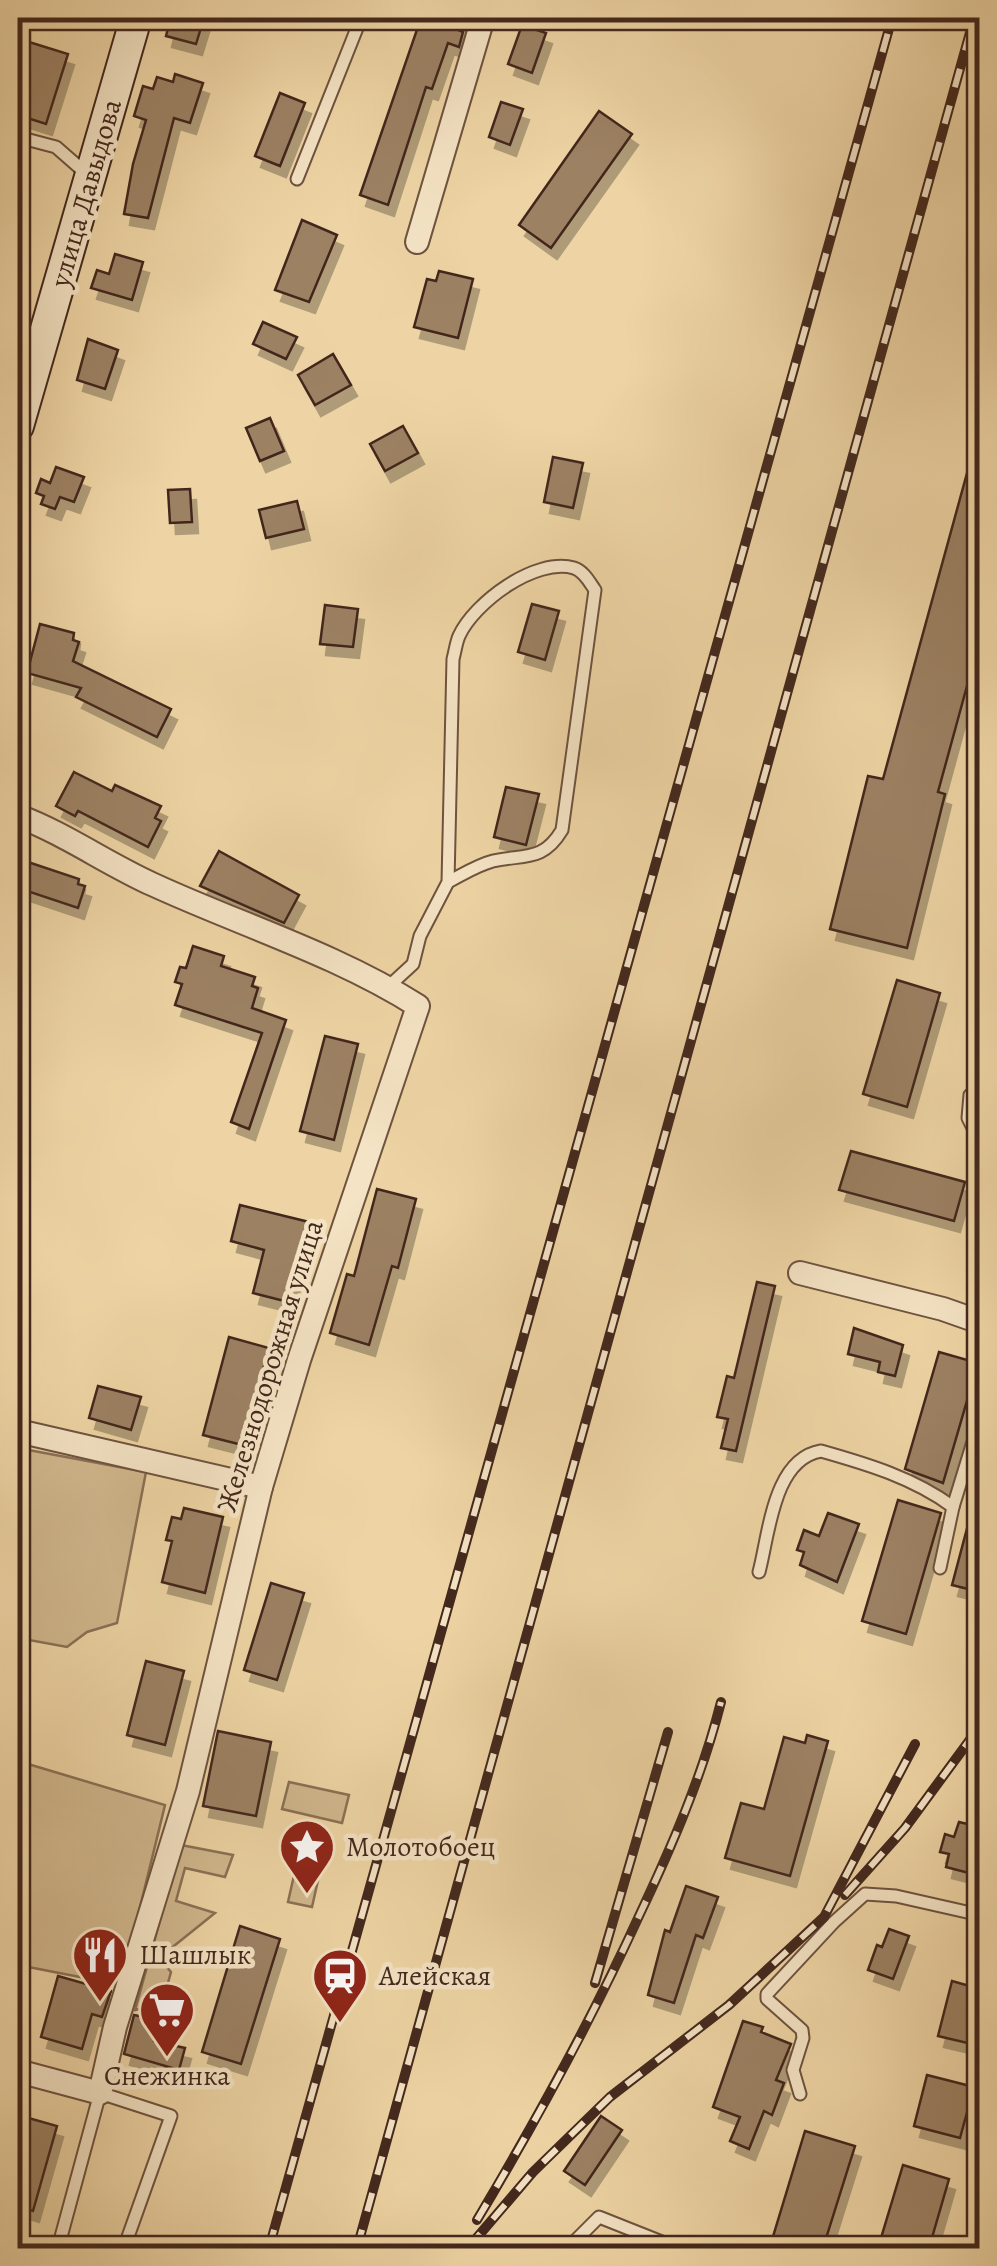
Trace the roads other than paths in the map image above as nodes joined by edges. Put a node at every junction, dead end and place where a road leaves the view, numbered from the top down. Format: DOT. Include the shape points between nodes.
graph roads {
  1 [pos="136,18"];
  2 [pos="360,18"];
  3 [pos="483,18"];
  4 [pos="18,136"];
  5 [pos="92,178"];
  6 [pos="297,179"];
  7 [pos="417,242"];
  8 [pos="18,426"];
  9 [pos="18,816"];
  10 [pos="448,882"];
  11 [pos="388,987"];
  12 [pos="970,1094"];
  13 [pos="980,1142"];
  14 [pos="800,1273"];
  15 [pos="980,1322"];
  16 [pos="980,1419"];
  17 [pos="18,1431"];
  18 [pos="261,1487"];
  19 [pos="953,1506"];
  20 [pos="940,1568"];
  21 [pos="760,1572"];
  22 [pos="980,1915"];
  23 [pos="18,2070"];
  24 [pos="100,2093"];
  25 [pos="800,2094"];
  26 [pos="58,2248"];
  27 [pos="124,2248"];
  28 [pos="568,2248"];
  29 [pos="677,2248"];
  1 -- 5 [label="main road, улица Давыдова"];
  2 -- 6 [label="lane"];
  3 -- 7 [label="street"];
  4 -- 5 [label="lane" via="56,148"];
  5 -- 8 [label="main road, улица Давыдова"];
  9 -- 11 [label="street, Железнодорожная улица" via="150,883"];
  10 -- 10 [label="lane" via="459,636 509,583 542,570 572,568 596,590 562,830 553,846 535,856 489,862"];
  10 -- 11 [label="lane" via="412,964"];
  11 -- 18 [label="street, Железнодорожная улица" via="418,1006"];
  12 -- 13 [label="lane" via="968,1118"];
  14 -- 15 [label="street"];
  16 -- 19 [label="lane"];
  17 -- 18 [label="street"];
  18 -- 24 [label="street, Железнодорожная улица" via="188,1790"];
  19 -- 20 [label="lane"];
  19 -- 21 [label="lane" via="890,1472 810,1452 780,1488"];
  22 -- 25 [label="lane" via="865,1894 834,1922 766,1999 802,2030 793,2070"];
  23 -- 24 [label="street"];
  24 -- 26 [label="lane"];
  24 -- 27 [label="lane" via="171,2116"];
  28 -- 29 [label="lane" via="599,2217"];
}
